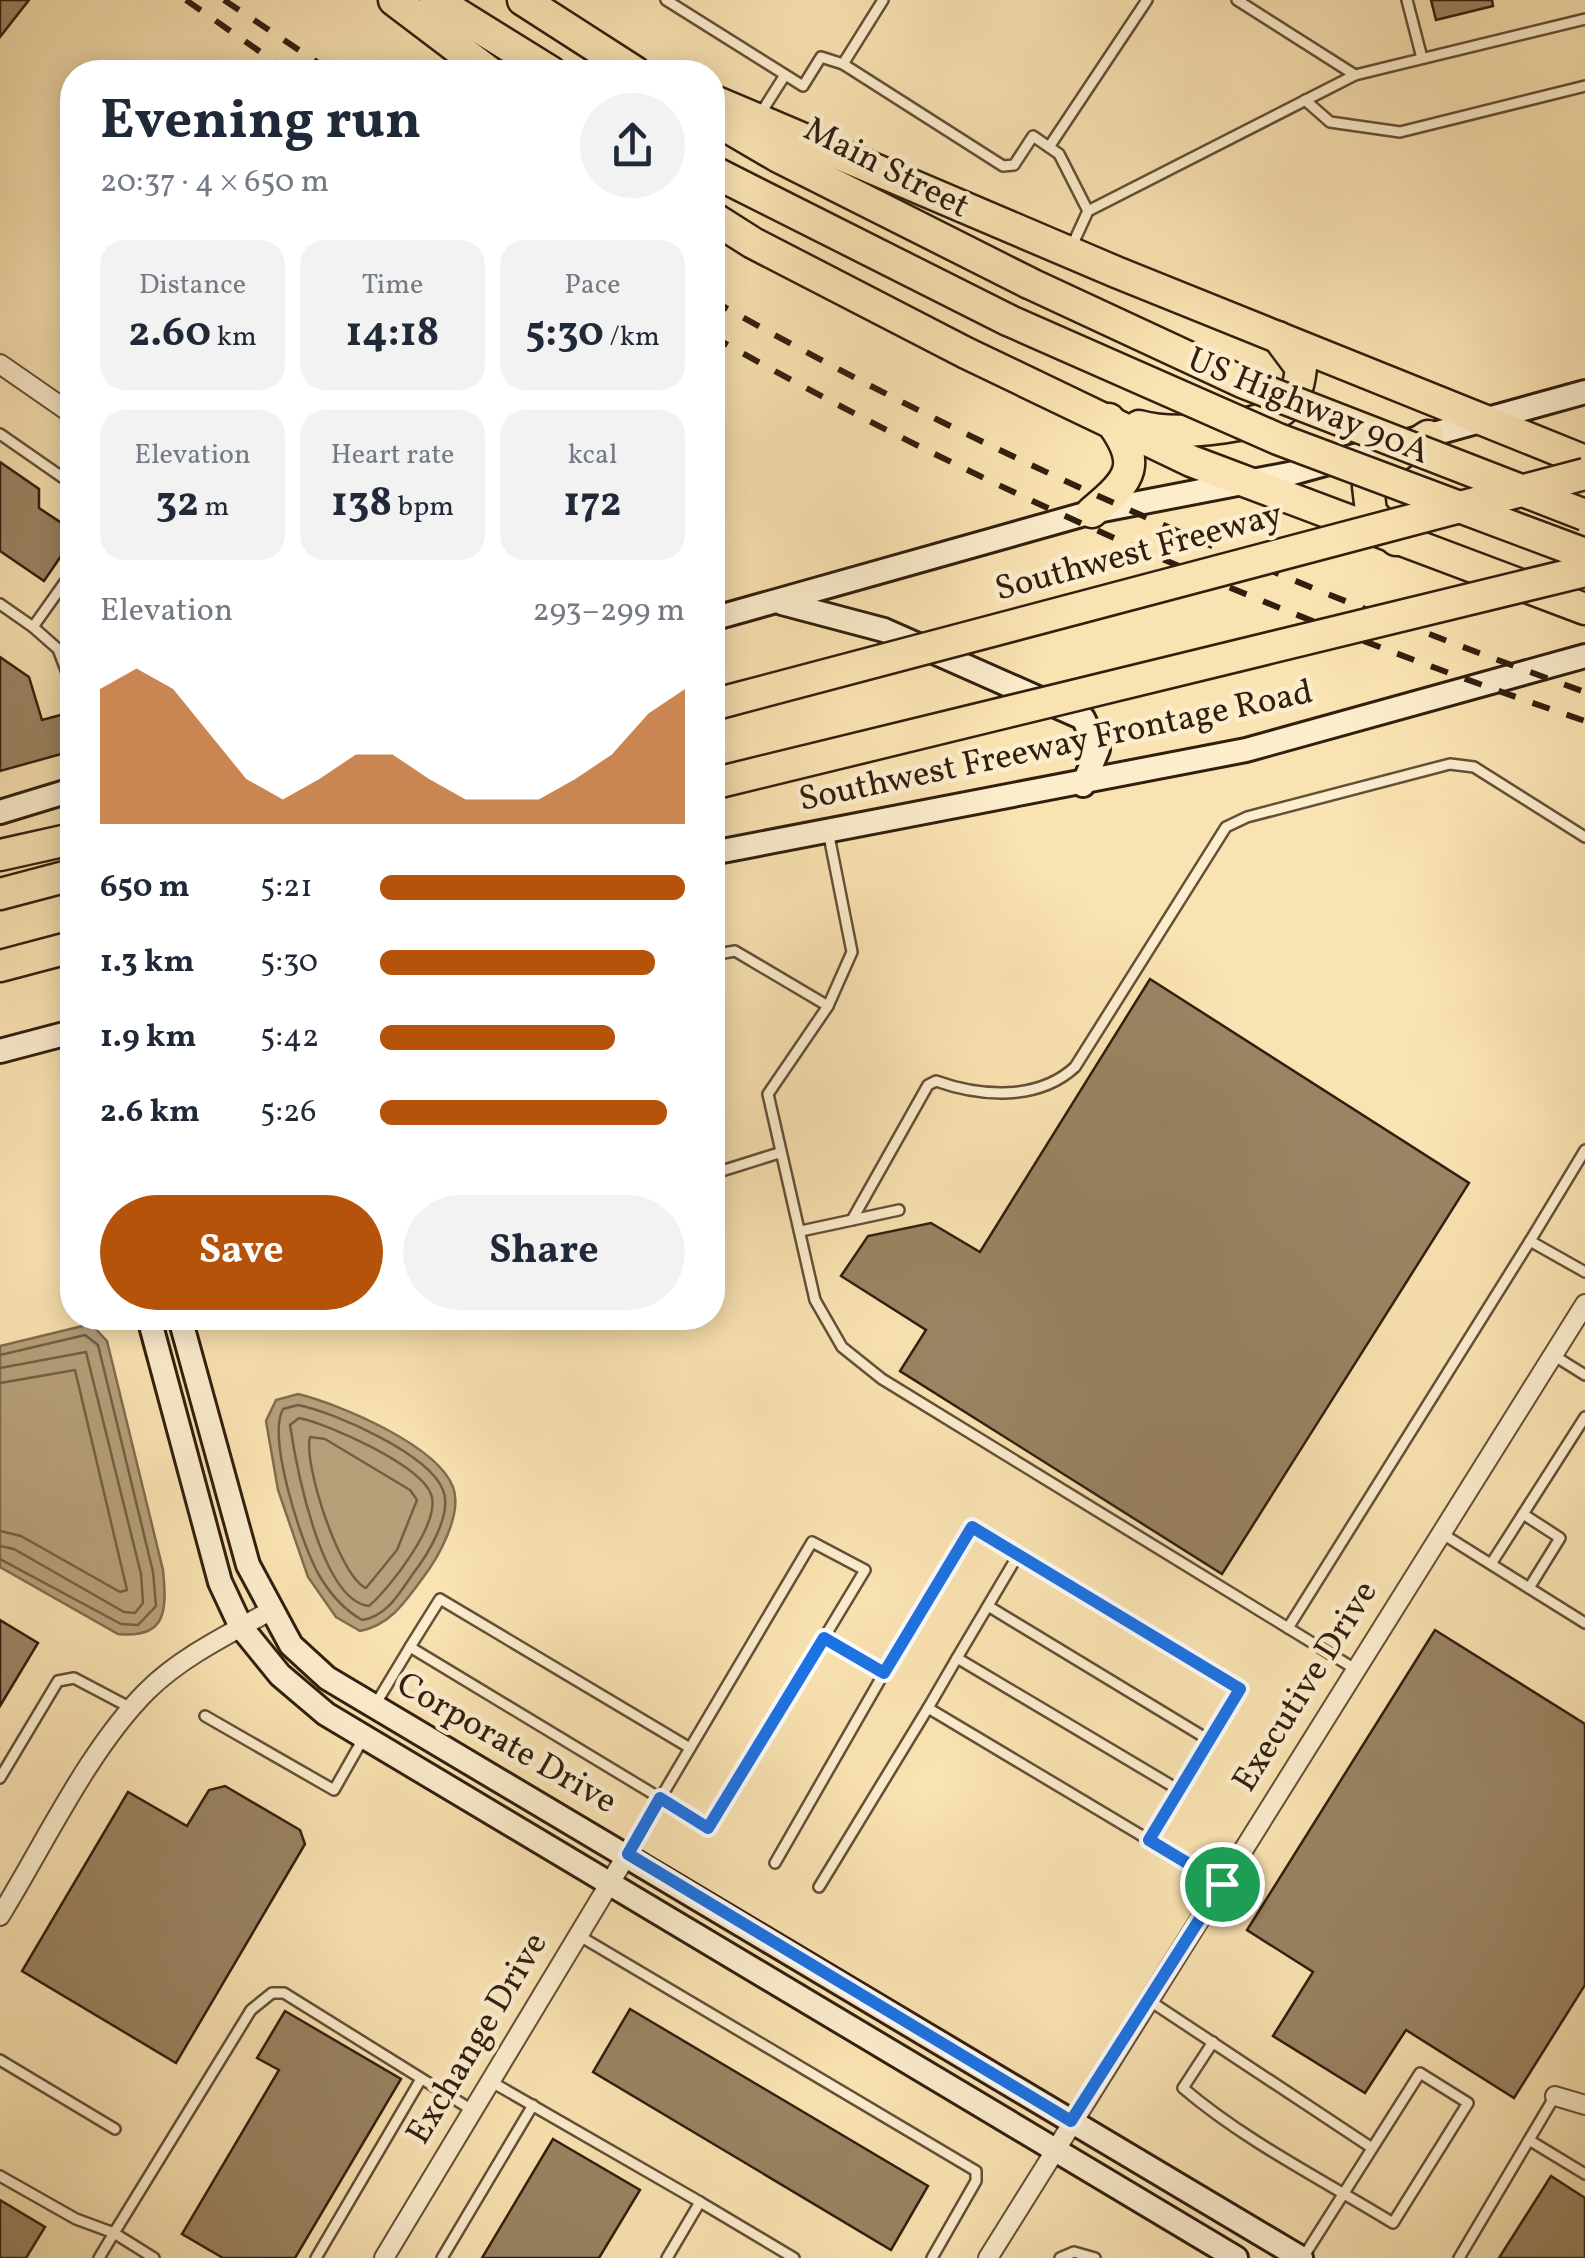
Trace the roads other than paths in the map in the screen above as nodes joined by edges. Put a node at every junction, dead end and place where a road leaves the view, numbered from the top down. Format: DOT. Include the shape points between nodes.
graph roads {
  1 [pos="394,0"];
  2 [pos="435,0"];
  3 [pos="523,0"];
  4 [pos="666,0"];
  5 [pos="883,0"];
  6 [pos="1147,0"];
  7 [pos="1237,0"];
  8 [pos="1407,0"];
  9 [pos="1585,20"];
  10 [pos="601,52"];
  11 [pos="1422,58"];
  12 [pos="473,60"];
  13 [pos="532,60"];
  14 [pos="615,60"];
  15 [pos="620,60"];
  16 [pos="843,64"];
  17 [pos="785,74"];
  18 [pos="1355,75"];
  19 [pos="1585,86"];
  20 [pos="1305,100"];
  21 [pos="725,105"];
  22 [pos="757,118"];
  23 [pos="725,125"];
  24 [pos="1049,147"];
  25 [pos="725,178"];
  26 [pos="1088,211"];
  27 [pos="725,225"];
  28 [pos="1069,252"];
  29 [pos="1029,283"];
  30 [pos="1276,334"];
  31 [pos="0,364"];
  32 [pos="1585,392"];
  33 [pos="60,406"];
  34 [pos="1107,417"];
  35 [pos="1478,422"];
  36 [pos="0,434"];
  37 [pos="1428,436"];
  38 [pos="1585,461"];
  39 [pos="1585,474"];
  40 [pos="60,476"];
  41 [pos="1247,483"];
  42 [pos="1092,512"];
  43 [pos="1585,516"];
  44 [pos="1397,542"];
  45 [pos="1585,554"];
  46 [pos="1585,572"];
  47 [pos="60,589"];
  48 [pos="778,602"];
  49 [pos="0,604"];
  50 [pos="1585,609"];
  51 [pos="725,616"];
  52 [pos="33,627"];
  53 [pos="60,654"];
  54 [pos="1585,656"];
  55 [pos="725,703"];
  56 [pos="725,781"];
  57 [pos="1083,784"];
  58 [pos="60,794"];
  59 [pos="0,812"];
  60 [pos="828,831"];
  61 [pos="1585,837"];
  62 [pos="60,842"];
  63 [pos="725,851"];
  64 [pos="0,855"];
  65 [pos="60,878"];
  66 [pos="0,894"];
  67 [pos="60,949"];
  68 [pos="725,953"];
  69 [pos="0,966"];
  70 [pos="828,1006"];
  71 [pos="60,1039"];
  72 [pos="0,1052"];
  73 [pos="1585,1150"];
  74 [pos="779,1153"];
  75 [pos="725,1170"];
  76 [pos="899,1210"];
  77 [pos="852,1220"];
  78 [pos="801,1231"];
  79 [pos="1530,1241"];
  80 [pos="1585,1272"];
  81 [pos="1585,1304"];
  82 [pos="151,1330"];
  83 [pos="183,1330"];
  84 [pos="1553,1355"];
  85 [pos="1585,1375"];
  86 [pos="1585,1416"];
  87 [pos="1523,1514"];
  88 [pos="1441,1533"];
  89 [pos="1018,1555"];
  90 [pos="1491,1564"];
  91 [pos="1529,1588"];
  92 [pos="988,1606"];
  93 [pos="270,1612"];
  94 [pos="1585,1623"];
  95 [pos="241,1627"];
  96 [pos="1288,1628"];
  97 [pos="824,1638"];
  98 [pos="410,1647"];
  99 [pos="957,1658"];
  100 [pos="1354,1670"];
  101 [pos="884,1673"];
  102 [pos="372,1708"];
  103 [pos="928,1708"];
  104 [pos="133,1709"];
  105 [pos="206,1716"];
  106 [pos="365,1737"];
  107 [pos="1210,1740"];
  108 [pos="690,1748"];
  109 [pos="0,1778"];
  110 [pos="1179,1790"];
  111 [pos="660,1798"];
  112 [pos="1149,1840"];
  113 [pos="628,1854"];
  114 [pos="776,1863"];
  115 [pos="610,1882"];
  116 [pos="1222,1884"];
  117 [pos="819,1887"];
  118 [pos="0,1916"];
  119 [pos="578,1935"];
  120 [pos="1148,2000"];
  121 [pos="1212,2042"];
  122 [pos="0,2060"];
  123 [pos="422,2079"];
  124 [pos="490,2081"];
  125 [pos="1556,2096"];
  126 [pos="534,2105"];
  127 [pos="1585,2106"];
  128 [pos="472,2110"];
  129 [pos="1071,2121"];
  130 [pos="115,2130"];
  131 [pos="1529,2140"];
  132 [pos="1372,2148"];
  133 [pos="1053,2149"];
  134 [pos="1585,2174"];
  135 [pos="0,2176"];
  136 [pos="1344,2193"];
  137 [pos="700,2202"];
  138 [pos="114,2233"];
  139 [pos="99,2258"];
  140 [pos="154,2258"];
  141 [pos="316,2258"];
  142 [pos="384,2258"];
  143 [pos="442,2258"];
  144 [pos="667,2258"];
  145 [pos="794,2258"];
  146 [pos="932,2258"];
  147 [pos="988,2258"];
  148 [pos="1060,2258"];
  149 [pos="1095,2258"];
  150 [pos="1236,2258"];
  151 [pos="1301,2258"];
  152 [pos="1460,2258"];
  1 -- 12 [label="highway"];
  2 -- 13 [label="highway"];
  3 -- 10 [label="highway"];
  4 -- 17 [label="lane"];
  5 -- 16 [label="lane"];
  6 -- 24 [label="lane"];
  7 -- 18 [label="lane"];
  8 -- 11 [label="lane"];
  9 -- 11 [label="lane"];
  10 -- 14 [label="highway"];
  10 -- 15 [label="highway"];
  11 -- 18 [label="lane"];
  16 -- 17 [label="lane" via="821,57 802,86"];
  16 -- 24 [label="lane" via="1003,166 1014,165 1033,136"];
  17 -- 22 [label="lane"];
  18 -- 20 [label="lane"];
  19 -- 20 [label="lane" via="1400,132 1330,122"];
  20 -- 26 [label="lane"];
  21 -- 22 [label="highway"];
  22 -- 28 [label="highway"];
  23 -- 29 [label="highway, Main Street"];
  24 -- 26 [label="lane" via="1060,154"];
  25 -- 45 [label="highway, US Highway 90A, bridge" via="1008,320 1278,439"];
  26 -- 28 [label="lane"];
  27 -- 34 [label="highway" via="966,353"];
  28 -- 30 [label="highway"];
  29 -- 43 [label="highway, US Highway 90A, bridge" via="1242,382"];
  30 -- 34 [label="highway" via="1301,368 1298,392 1278,412 1160,432"];
  30 -- 35 [label="highway"];
  31 -- 33 [label="street"];
  32 -- 35 [label="street"];
  34 -- 41 [label="highway"];
  34 -- 42 [label="highway" via="1126,442 1130,462 1125,485"];
  35 -- 37 [label="street"];
  35 -- 38 [label="highway"];
  36 -- 40 [label="lane"];
  37 -- 41 [label="street"];
  37 -- 44 [label="highway" via="1388,462 1368,486 1371,512"];
  39 -- 55 [label="highway, Southwest Freeway, bridge"];
  41 -- 42 [label="street"];
  41 -- 44 [label="highway"];
  42 -- 48 [label="street"];
  44 -- 50 [label="highway"];
  46 -- 56 [label="highway, bridge"];
  47 -- 52 [label="lane"];
  48 -- 51 [label="street"];
  48 -- 57 [label="street" via="884,630 1082,718 1098,749"];
  49 -- 52 [label="lane"];
  52 -- 53 [label="lane"];
  54 -- 57 [label="street, Southwest Freeway Frontage Road" via="1246,750"];
  57 -- 60 [label="street, Southwest Freeway Frontage Road"];
  58 -- 59 [label="street"];
  60 -- 63 [label="street, Southwest Freeway Frontage Road"];
  60 -- 70 [label="lane" via="852,952"];
  61 -- 77 [label="lane" via="1474,767 1450,764 1226,827 1075,1067 1058,1083 1032,1090 979,1094 936,1081 928,1086"];
  62 -- 64 [label="highway"];
  65 -- 66 [label="highway"];
  67 -- 69 [label="highway"];
  68 -- 70 [label="lane" via="735,951"];
  70 -- 74 [label="lane" via="768,1094"];
  71 -- 72 [label="street"];
  73 -- 79 [label="lane"];
  74 -- 75 [label="lane"];
  74 -- 78 [label="lane"];
  76 -- 77 [label="lane"];
  77 -- 78 [label="lane"];
  78 -- 96 [label="lane" via="815,1300 842,1347 882,1380"];
  79 -- 80 [label="lane"];
  79 -- 96 [label="lane"];
  81 -- 84 [label="street, Executive Drive"];
  82 -- 95 [label="street, Corporate Drive" via="220,1582"];
  83 -- 93 [label="street, Corporate Drive" via="248,1565"];
  84 -- 85 [label="lane"];
  84 -- 88 [label="street, Executive Drive"];
  86 -- 87 [label="lane"];
  87 -- 90 [label="lane"];
  87 -- 91 [label="lane" via="1560,1538"];
  88 -- 90 [label="lane"];
  88 -- 100 [label="street, Executive Drive"];
  89 -- 92 [label="lane"];
  89 -- 101 [label="lane" via="972,1527"];
  89 -- 107 [label="lane" via="1240,1689"];
  90 -- 91 [label="lane"];
  91 -- 94 [label="lane"];
  92 -- 99 [label="lane"];
  92 -- 107 [label="lane"];
  93 -- 95 [label="street"];
  93 -- 102 [label="street, Corporate Drive" via="291,1645"];
  95 -- 104 [label="street" via="148,1690"];
  95 -- 106 [label="street, Corporate Drive" via="280,1675"];
  96 -- 100 [label="lane"];
  97 -- 101 [label="lane"];
  97 -- 108 [label="lane" via="864,1570 812,1542"];
  97 -- 111 [label="lane" via="708,1828"];
  98 -- 102 [label="lane"];
  98 -- 108 [label="lane" via="440,1599"];
  98 -- 111 [label="lane"];
  99 -- 103 [label="lane"];
  99 -- 110 [label="lane"];
  100 -- 116 [label="street, Executive Drive"];
  101 -- 114 [label="lane"];
  102 -- 113 [label="street, Corporate Drive"];
  103 -- 112 [label="lane"];
  103 -- 117 [label="lane"];
  104 -- 109 [label="lane" via="74,1678 58,1682"];
  104 -- 118 [label="street"];
  105 -- 106 [label="lane" via="334,1790"];
  106 -- 115 [label="street, Corporate Drive"];
  107 -- 110 [label="lane"];
  108 -- 111 [label="lane"];
  110 -- 112 [label="lane"];
  111 -- 113 [label="lane"];
  112 -- 116 [label="lane"];
  113 -- 115 [label="street, Exchange Drive"];
  113 -- 129 [label="street, Corporate Drive"];
  115 -- 119 [label="street, Exchange Drive"];
  115 -- 133 [label="street, Corporate Drive"];
  116 -- 120 [label="street, Executive Drive"];
  119 -- 124 [label="street, Exchange Drive"];
  119 -- 146 [label="lane" via="976,2171"];
  120 -- 121 [label="lane"];
  120 -- 129 [label="street, Executive Drive"];
  121 -- 132 [label="lane"];
  121 -- 136 [label="lane" via="1182,2088"];
  122 -- 130 [label="lane"];
  123 -- 128 [label="lane"];
  123 -- 138 [label="lane" via="284,1992 272,1993 251,2010"];
  123 -- 141 [label="lane"];
  124 -- 126 [label="lane"];
  124 -- 128 [label="street, Exchange Drive"];
  125 -- 127 [label="street"];
  125 -- 131 [label="lane"];
  126 -- 137 [label="lane"];
  126 -- 143 [label="lane"];
  128 -- 142 [label="street, Exchange Drive"];
  129 -- 133 [label="street, Executive Drive"];
  129 -- 151 [label="street, Corporate Drive"];
  131 -- 134 [label="lane"];
  131 -- 152 [label="lane"];
  132 -- 136 [label="lane"];
  132 -- 136 [label="lane" via="1420,2073 1468,2103 1392,2223"];
  133 -- 147 [label="street, Executive Drive"];
  133 -- 150 [label="street, Corporate Drive"];
  135 -- 138 [label="lane"];
  136 -- 151 [label="lane"];
  137 -- 144 [label="lane"];
  137 -- 145 [label="lane"];
  138 -- 139 [label="lane"];
  138 -- 140 [label="lane"];
  148 -- 149 [label="lane" via="1074,2252"];
}
